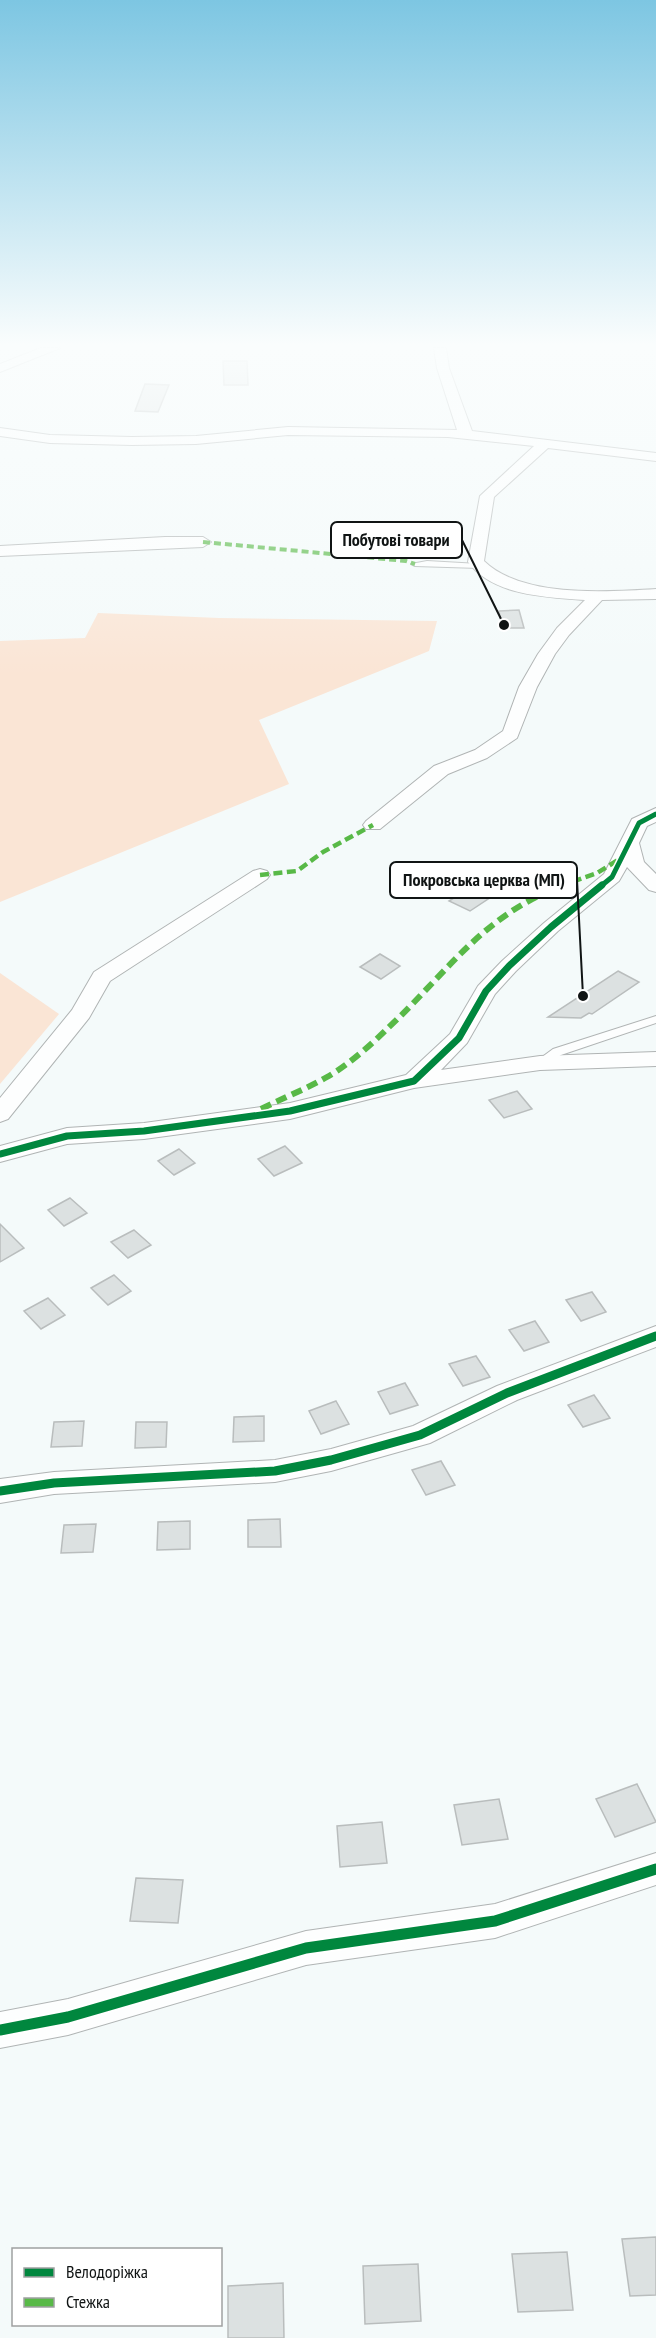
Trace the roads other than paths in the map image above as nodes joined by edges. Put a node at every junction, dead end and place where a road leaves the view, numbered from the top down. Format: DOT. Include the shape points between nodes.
graph roads {
  1 [pos="529,457"];
  2 [pos="203,542"];
  3 [pos="0,551"];
  4 [pos="415,564"];
  5 [pos="479,566"];
  6 [pos="656,594"];
  7 [pos="597,596"];
  8 [pos="656,814"];
  9 [pos="373,825"];
  10 [pos="630,845"];
  11 [pos="260,876"];
  12 [pos="656,886"];
  13 [pos="656,1018"];
  14 [pos="656,1059"];
  15 [pos="540,1063"];
  16 [pos="414,1081"];
  17 [pos="0,1114"];
  18 [pos="0,1154"];
  19 [pos="656,1336"];
  20 [pos="0,1491"];
  21 [pos="656,1869"];
  22 [pos="0,2030"];
  1 -- 5 [label="street" via="487,496 476,562"];
  2 -- 3 [label="street"];
  4 -- 5 [label="lane"];
  5 -- 7 [label="street" via="482,572 524,588"];
  6 -- 7 [label="street"];
  7 -- 9 [label="street" via="553,644 527,688 511,734 481,754 441,770"];
  8 -- 10 [label="street" via="639,824"];
  10 -- 12 [label="street" via="635,864"];
  10 -- 16 [label="street" via="612,877 509,966 486,991 459,1038"];
  11 -- 17 [label="street" via="102,977 81,1013"];
  13 -- 15 [label="lane" via="557,1052"];
  14 -- 15 [label="street"];
  15 -- 16 [label="street"];
  16 -- 18 [label="street" via="290,1111 144,1131 67,1136"];
  19 -- 20 [label="street" via="507,1393 420,1435 331,1460 275,1471 54,1484"];
  21 -- 22 [label="street" via="495,1921 306,1947 68,2017"];
}
